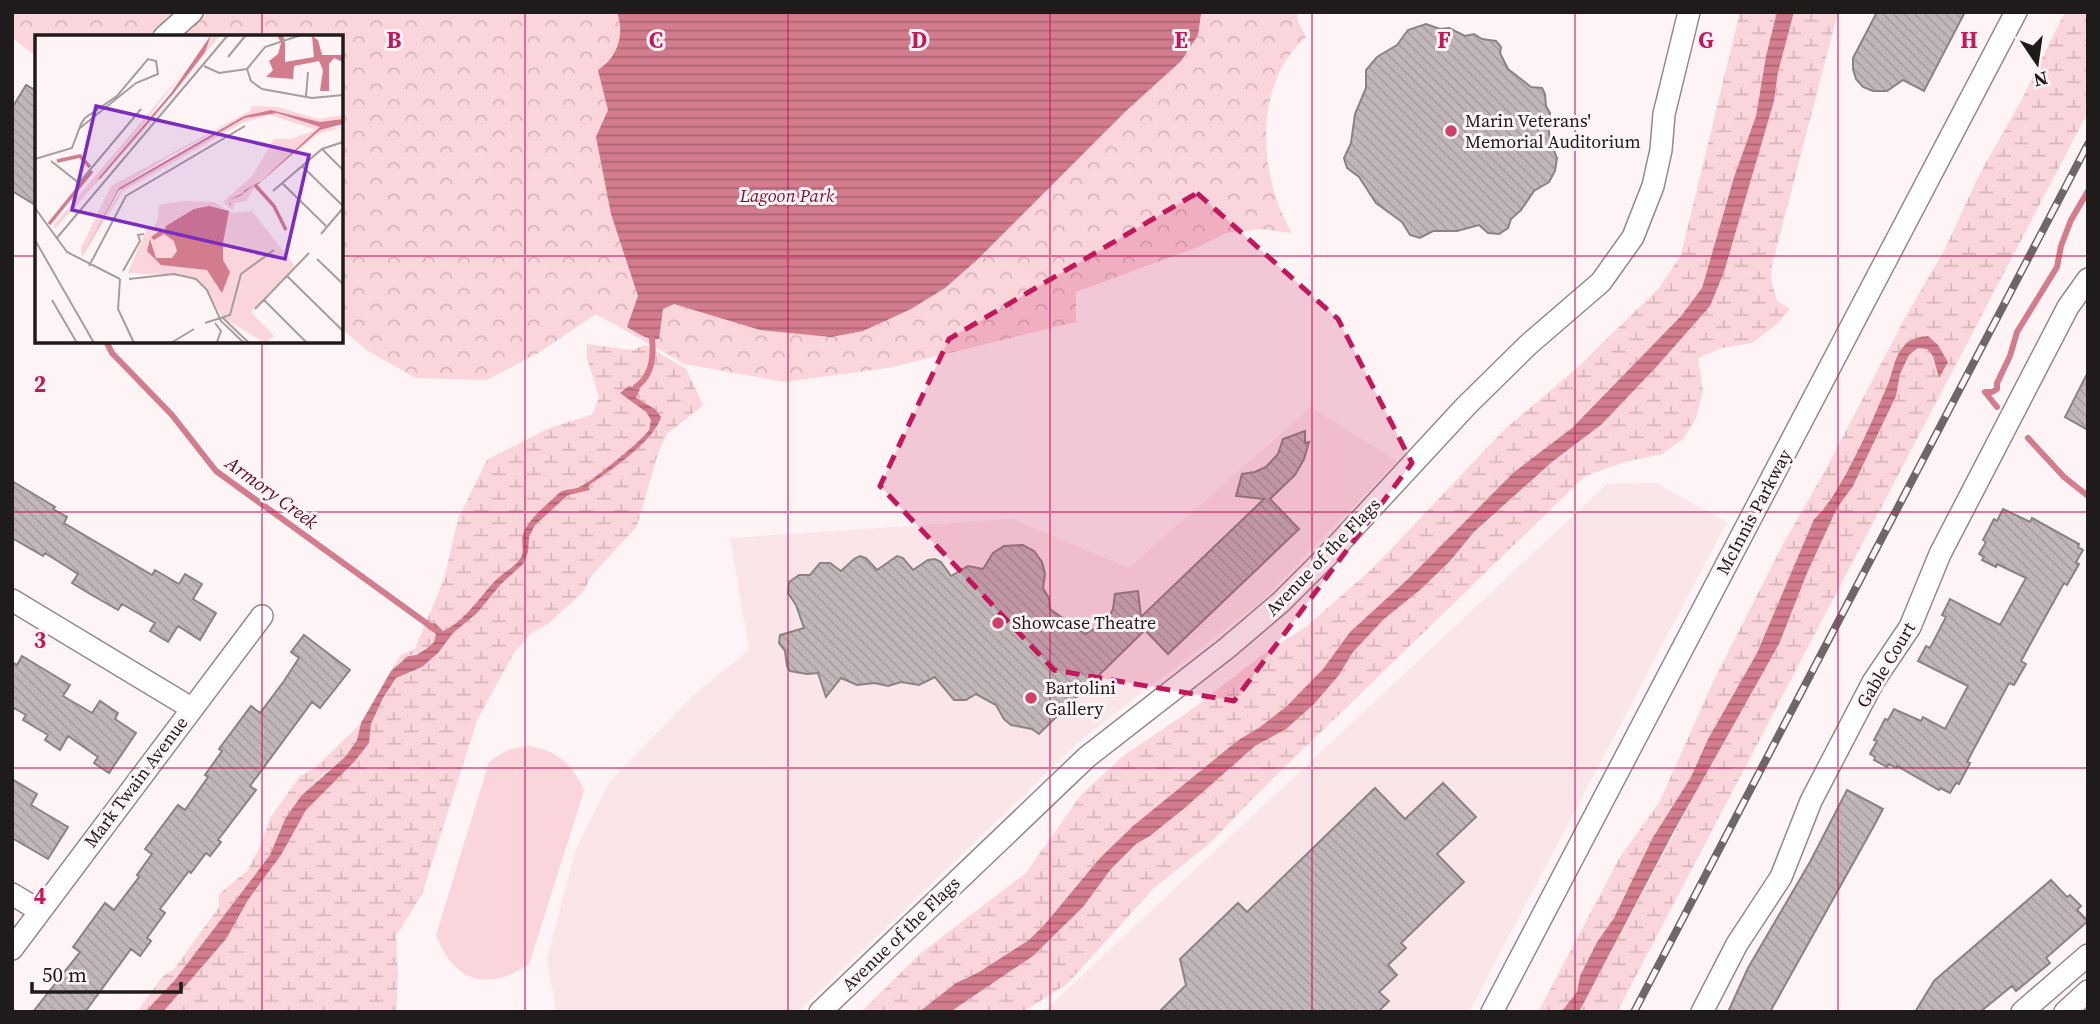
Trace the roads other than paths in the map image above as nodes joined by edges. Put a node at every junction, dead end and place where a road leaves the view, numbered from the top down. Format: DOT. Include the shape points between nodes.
graph roads {
  1 [pos="192,12"];
  2 [pos="1689,12"];
  3 [pos="2016,12"];
  4 [pos="166,35"];
  5 [pos="2088,279"];
  6 [pos="12,600"];
  7 [pos="262,617"];
  8 [pos="191,708"];
  9 [pos="12,894"];
  10 [pos="40,912"];
  11 [pos="12,949"];
  12 [pos="2088,955"];
  13 [pos="2088,991"];
  14 [pos="820,1012"];
  15 [pos="1492,1012"];
  16 [pos="1702,1012"];
  17 [pos="2022,1012"];
  18 [pos="2066,1012"];
  1 -- 4 [label="street"];
  2 -- 14 [label="street, Avenue of the Flags" via="1664,114 1653,186 1633,237 1601,282 1466,406 1281,602 1087,757"];
  3 -- 15 [label="street, McInnis Parkway"];
  5 -- 16 [label="street, Gable Court" via="2068,307 1940,554 1910,627 1873,682 1811,801 1781,877 1737,944"];
  6 -- 8 [label="street"];
  7 -- 8 [label="street, Mark Twain Avenue"];
  8 -- 10 [label="street, Mark Twain Avenue"];
  9 -- 10 [label="street"];
  10 -- 11 [label="street, Mark Twain Avenue"];
  12 -- 17 [label="street"];
  13 -- 18 [label="street"];
}
